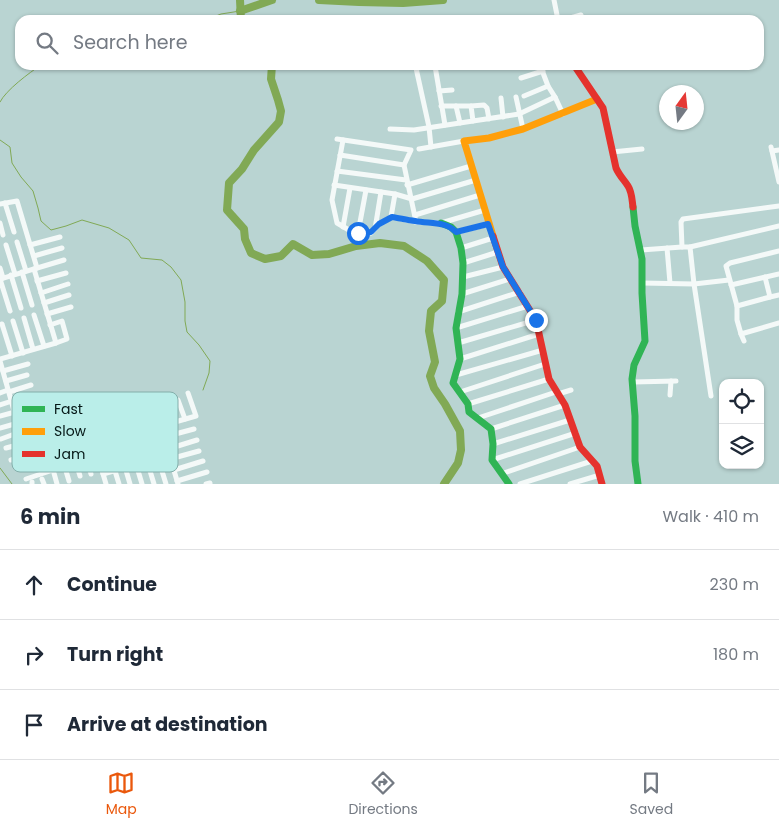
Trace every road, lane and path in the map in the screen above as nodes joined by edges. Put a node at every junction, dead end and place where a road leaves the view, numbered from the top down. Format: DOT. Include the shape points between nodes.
graph roads {
  1 [pos="554,0"];
  2 [pos="557,15"];
  3 [pos="416,70"];
  4 [pos="436,70"];
  5 [pos="577,70"];
  6 [pos="543,72"];
  7 [pos="521,78"];
  8 [pos="548,86"];
  9 [pos="452,90"];
  10 [pos="439,91"];
  11 [pos="524,96"];
  12 [pos="516,97"];
  13 [pos="556,97"];
  14 [pos="501,98"];
  15 [pos="597,99"];
  16 [pos="441,106"];
  17 [pos="456,106"];
  18 [pos="471,106"];
  19 [pos="519,114"];
  20 [pos="563,114"];
  21 [pos="503,117"];
  22 [pos="489,119"];
  23 [pos="473,121"];
  24 [pos="460,123"];
  25 [pos="445,125"];
  26 [pos="429,128"];
  27 [pos="523,129"];
  28 [pos="390,130"];
  29 [pos="464,141"];
  30 [pos="431,147"];
  31 [pos="419,149"];
  32 [pos="642,149"];
  33 [pos="779,150"];
  34 [pos="612,152"];
  35 [pos="340,155"];
  36 [pos="404,165"];
  37 [pos="471,166"];
  38 [pos="337,171"];
  39 [pos="476,180"];
  40 [pos="779,180"];
  41 [pos="407,182"];
  42 [pos="334,185"];
  43 [pos="350,188"];
  44 [pos="366,190"];
  45 [pos="381,192"];
  46 [pos="395,194"];
  47 [pos="480,195"];
  48 [pos="412,199"];
  49 [pos="3,204"];
  50 [pos="779,206"];
  51 [pos="484,210"];
  52 [pos="415,215"];
  53 [pos="391,217"];
  54 [pos="416,222"];
  55 [pos="441,223"];
  56 [pos="0,224"];
  57 [pos="488,224"];
  58 [pos="779,226"];
  59 [pos="344,227"];
  60 [pos="375,229"];
  61 [pos="14,232"];
  62 [pos="456,232"];
  63 [pos="358,233"];
  64 [pos="3,235"];
  65 [pos="60,237"];
  66 [pos="493,238"];
  67 [pos="17,242"];
  68 [pos="6,245"];
  69 [pos="30,245"];
  70 [pos="682,246"];
  71 [pos="690,246"];
  72 [pos="62,248"];
  73 [pos="460,248"];
  74 [pos="667,248"];
  75 [pos="641,250"];
  76 [pos="779,251"];
  77 [pos="498,252"];
  78 [pos="34,256"];
  79 [pos="64,260"];
  80 [pos="463,263"];
  81 [pos="503,267"];
  82 [pos="0,268"];
  83 [pos="35,268"];
  84 [pos="24,272"];
  85 [pos="66,273"];
  86 [pos="779,274"];
  87 [pos="13,275"];
  88 [pos="463,277"];
  89 [pos="765,277"];
  90 [pos="1,278"];
  91 [pos="510,280"];
  92 [pos="37,281"];
  93 [pos="730,282"];
  94 [pos="642,283"];
  95 [pos="670,283"];
  96 [pos="68,284"];
  97 [pos="694,284"];
  98 [pos="520,292"];
  99 [pos="41,293"];
  100 [pos="462,294"];
  101 [pos="69,295"];
  102 [pos="779,295"];
  103 [pos="770,298"];
  104 [pos="44,303"];
  105 [pos="32,305"];
  106 [pos="528,306"];
  107 [pos="737,306"];
  108 [pos="71,307"];
  109 [pos="21,308"];
  110 [pos="10,311"];
  111 [pos="458,312"];
  112 [pos="47,314"];
  113 [pos="34,315"];
  114 [pos="24,318"];
  115 [pos="536,320"];
  116 [pos="13,321"];
  117 [pos="779,323"];
  118 [pos="2,324"];
  119 [pos="50,324"];
  120 [pos="456,328"];
  121 [pos="539,334"];
  122 [pos="741,334"];
  123 [pos="744,341"];
  124 [pos="56,343"];
  125 [pos="458,343"];
  126 [pos="44,346"];
  127 [pos="33,350"];
  128 [pos="543,350"];
  129 [pos="23,353"];
  130 [pos="12,356"];
  131 [pos="460,359"];
  132 [pos="0,360"];
  133 [pos="28,364"];
  134 [pos="545,364"];
  135 [pos="2,370"];
  136 [pos="456,374"];
  137 [pos="27,375"];
  138 [pos="549,379"];
  139 [pos="4,381"];
  140 [pos="633,382"];
  141 [pos="31,385"];
  142 [pos="571,390"];
  143 [pos="8,391"];
  144 [pos="0,392"];
  145 [pos="460,392"];
  146 [pos="188,393"];
  147 [pos="557,393"];
  148 [pos="670,395"];
  149 [pos="711,396"];
  150 [pos="178,400"];
  151 [pos="12,402"];
  152 [pos="468,404"];
  153 [pos="0,405"];
  154 [pos="565,405"];
  155 [pos="478,418"];
  156 [pos="185,419"];
  157 [pos="570,420"];
  158 [pos="178,421"];
  159 [pos="194,429"];
  160 [pos="491,429"];
  161 [pos="576,433"];
  162 [pos="178,439"];
  163 [pos="197,440"];
  164 [pos="178,444"];
  165 [pos="493,444"];
  166 [pos="12,446"];
  167 [pos="580,447"];
  168 [pos="6,448"];
  169 [pos="178,448"];
  170 [pos="199,451"];
  171 [pos="492,460"];
  172 [pos="204,461"];
  173 [pos="592,461"];
  174 [pos="178,469"];
  175 [pos="46,472"];
  176 [pos="66,472"];
  177 [pos="79,472"];
  178 [pos="110,472"];
  179 [pos="126,472"];
  180 [pos="138,472"];
  181 [pos="150,472"];
  182 [pos="162,472"];
  183 [pos="207,472"];
  184 [pos="104,474"];
  185 [pos="502,474"];
  186 [pos="600,475"];
  187 [pos="80,476"];
  188 [pos="26,478"];
  189 [pos="69,481"];
  190 [pos="177,482"];
  191 [pos="106,484"];
  192 [pos="130,484"];
  193 [pos="142,484"];
  194 [pos="154,484"];
  195 [pos="166,484"];
  196 [pos="509,484"];
  197 [pos="520,484"];
  198 [pos="570,484"];
  199 [pos="602,484"];
  200 [pos="638,484"];
  1 -- 2 [label="street"];
  3 -- 26 [label="street"];
  4 -- 10 [label="street"];
  5 -- 15 [label="street"];
  6 -- 7 [label="street"];
  6 -- 8 [label="street"];
  8 -- 11 [label="street"];
  8 -- 13 [label="street"];
  9 -- 10 [label="street"];
  10 -- 16 [label="street"];
  12 -- 19 [label="street"];
  13 -- 19 [label="street"];
  13 -- 20 [label="street"];
  14 -- 21 [label="street"];
  15 -- 20 [label="street"];
  15 -- 34 [label="street" via="605,112"];
  16 -- 17 [label="street"];
  16 -- 25 [label="street"];
  17 -- 18 [label="street"];
  17 -- 24 [label="street"];
  18 -- 22 [label="street" via="484,105"];
  18 -- 23 [label="street"];
  19 -- 21 [label="street"];
  19 -- 27 [label="street"];
  20 -- 27 [label="street"];
  21 -- 22 [label="street"];
  22 -- 23 [label="street"];
  23 -- 24 [label="street"];
  24 -- 25 [label="street"];
  25 -- 26 [label="street"];
  26 -- 28 [label="street"];
  26 -- 30 [label="street"];
  27 -- 29 [label="street"];
  29 -- 30 [label="street"];
  29 -- 37 [label="street"];
  30 -- 31 [label="street"];
  32 -- 34 [label="street"];
  33 -- 40 [label="street" via="771,149"];
  34 -- 75 [label="street" via="618,173 631,192"];
  35 -- 36 [label="street"];
  35 -- 36 [label="street" via="340,139 410,150"];
  35 -- 38 [label="street"];
  36 -- 41 [label="street"];
  37 -- 39 [label="street"];
  37 -- 41 [label="street"];
  38 -- 41 [label="street"];
  38 -- 42 [label="street"];
  39 -- 47 [label="street"];
  39 -- 48 [label="street"];
  41 -- 48 [label="street"];
  42 -- 43 [label="street"];
  42 -- 59 [label="street" via="332,200 337,223"];
  43 -- 44 [label="street"];
  43 -- 59 [label="street"];
  44 -- 45 [label="street"];
  44 -- 63 [label="street"];
  45 -- 46 [label="street"];
  45 -- 60 [label="street"];
  46 -- 48 [label="street"];
  46 -- 53 [label="street"];
  47 -- 51 [label="street"];
  47 -- 52 [label="street"];
  48 -- 52 [label="street"];
  49 -- 61 [label="street"];
  49 -- 69 [label="street" via="17,200"];
  50 -- 70 [label="street" via="683,220"];
  51 -- 55 [label="street"];
  51 -- 57 [label="street"];
  52 -- 54 [label="street"];
  53 -- 54 [label="street"];
  53 -- 60 [label="street"];
  54 -- 55 [label="street"];
  55 -- 62 [label="street"];
  56 -- 64 [label="street"];
  57 -- 62 [label="street"];
  57 -- 66 [label="street"];
  58 -- 71 [label="street"];
  59 -- 63 [label="street"];
  60 -- 63 [label="street"];
  62 -- 73 [label="street"];
  65 -- 69 [label="street"];
  66 -- 73 [label="street"];
  66 -- 77 [label="street"];
  67 -- 84 [label="street"];
  68 -- 87 [label="street"];
  69 -- 78 [label="street"];
  70 -- 71 [label="street"];
  70 -- 74 [label="street"];
  71 -- 97 [label="street"];
  72 -- 78 [label="street"];
  73 -- 80 [label="street"];
  74 -- 75 [label="street"];
  74 -- 95 [label="street"];
  75 -- 94 [label="street"];
  76 -- 93 [label="street" via="727,264"];
  77 -- 80 [label="street"];
  77 -- 81 [label="street"];
  78 -- 83 [label="street"];
  79 -- 83 [label="street"];
  80 -- 88 [label="street"];
  81 -- 88 [label="street"];
  81 -- 91 [label="street"];
  82 -- 90 [label="street"];
  83 -- 84 [label="street"];
  83 -- 92 [label="street"];
  84 -- 87 [label="street"];
  84 -- 105 [label="street"];
  85 -- 92 [label="street"];
  86 -- 89 [label="street"];
  87 -- 90 [label="street"];
  87 -- 109 [label="street"];
  88 -- 100 [label="street"];
  89 -- 93 [label="street"];
  89 -- 103 [label="street"];
  90 -- 110 [label="street"];
  91 -- 98 [label="street"];
  91 -- 100 [label="street"];
  92 -- 99 [label="street"];
  93 -- 97 [label="street"];
  93 -- 107 [label="street"];
  94 -- 95 [label="street"];
  94 -- 140 [label="street" via="645,340 634,366"];
  95 -- 97 [label="street"];
  96 -- 99 [label="street"];
  97 -- 149 [label="street"];
  98 -- 106 [label="street"];
  98 -- 111 [label="street"];
  99 -- 104 [label="street"];
  100 -- 111 [label="street"];
  101 -- 104 [label="street"];
  102 -- 103 [label="street"];
  103 -- 107 [label="street"];
  104 -- 112 [label="street"];
  106 -- 115 [label="street"];
  106 -- 120 [label="street"];
  107 -- 122 [label="street"];
  108 -- 112 [label="street"];
  111 -- 120 [label="street"];
  112 -- 119 [label="street"];
  113 -- 126 [label="street"];
  114 -- 127 [label="street"];
  115 -- 121 [label="street"];
  115 -- 125 [label="street"];
  116 -- 129 [label="street"];
  117 -- 122 [label="street"];
  118 -- 130 [label="street"];
  119 -- 124 [label="street"];
  119 -- 124 [label="street" via="62,321 67,339"];
  120 -- 125 [label="street"];
  121 -- 128 [label="street"];
  121 -- 131 [label="street"];
  122 -- 123 [label="street"];
  124 -- 126 [label="street"];
  125 -- 131 [label="street"];
  126 -- 127 [label="street"];
  127 -- 129 [label="street"];
  128 -- 134 [label="street"];
  128 -- 136 [label="street"];
  129 -- 130 [label="street"];
  130 -- 132 [label="street"];
  131 -- 136 [label="street"];
  132 -- 135 [label="street"];
  133 -- 135 [label="street"];
  134 -- 138 [label="street"];
  134 -- 145 [label="street"];
  135 -- 139 [label="street"];
  136 -- 145 [label="street" via="453,383"];
  137 -- 139 [label="street"];
  138 -- 147 [label="street"];
  138 -- 152 [label="street"];
  139 -- 143 [label="street"];
  140 -- 148 [label="street" via="673,381"];
  140 -- 200 [label="street"];
  141 -- 143 [label="street"];
  142 -- 147 [label="street"];
  143 -- 144 [label="street"];
  143 -- 151 [label="street"];
  145 -- 152 [label="street"];
  146 -- 156 [label="street" via="196,416"];
  147 -- 154 [label="street"];
  147 -- 155 [label="street"];
  150 -- 156 [label="street"];
  151 -- 153 [label="street"];
  152 -- 155 [label="street" via="469,412"];
  154 -- 157 [label="street"];
  154 -- 160 [label="street"];
  155 -- 160 [label="street"];
  156 -- 158 [label="street"];
  157 -- 161 [label="street"];
  157 -- 165 [label="street"];
  159 -- 162 [label="street"];
  160 -- 165 [label="street"];
  161 -- 167 [label="street"];
  161 -- 171 [label="street"];
  163 -- 164 [label="street"];
  165 -- 171 [label="street"];
  166 -- 168 [label="street"];
  167 -- 173 [label="street"];
  167 -- 185 [label="street"];
  169 -- 170 [label="street"];
  171 -- 185 [label="street"];
  172 -- 174 [label="street"];
  173 -- 186 [label="street"];
  173 -- 197 [label="street"];
  175 -- 188 [label="street"];
  176 -- 189 [label="street"];
  177 -- 187 [label="street"];
  178 -- 184 [label="street"];
  179 -- 192 [label="street"];
  180 -- 193 [label="street"];
  181 -- 194 [label="street"];
  182 -- 195 [label="street"];
  183 -- 190 [label="street"];
  184 -- 191 [label="street"];
  185 -- 196 [label="street"];
  186 -- 198 [label="street"];
  186 -- 199 [label="street"];
}
